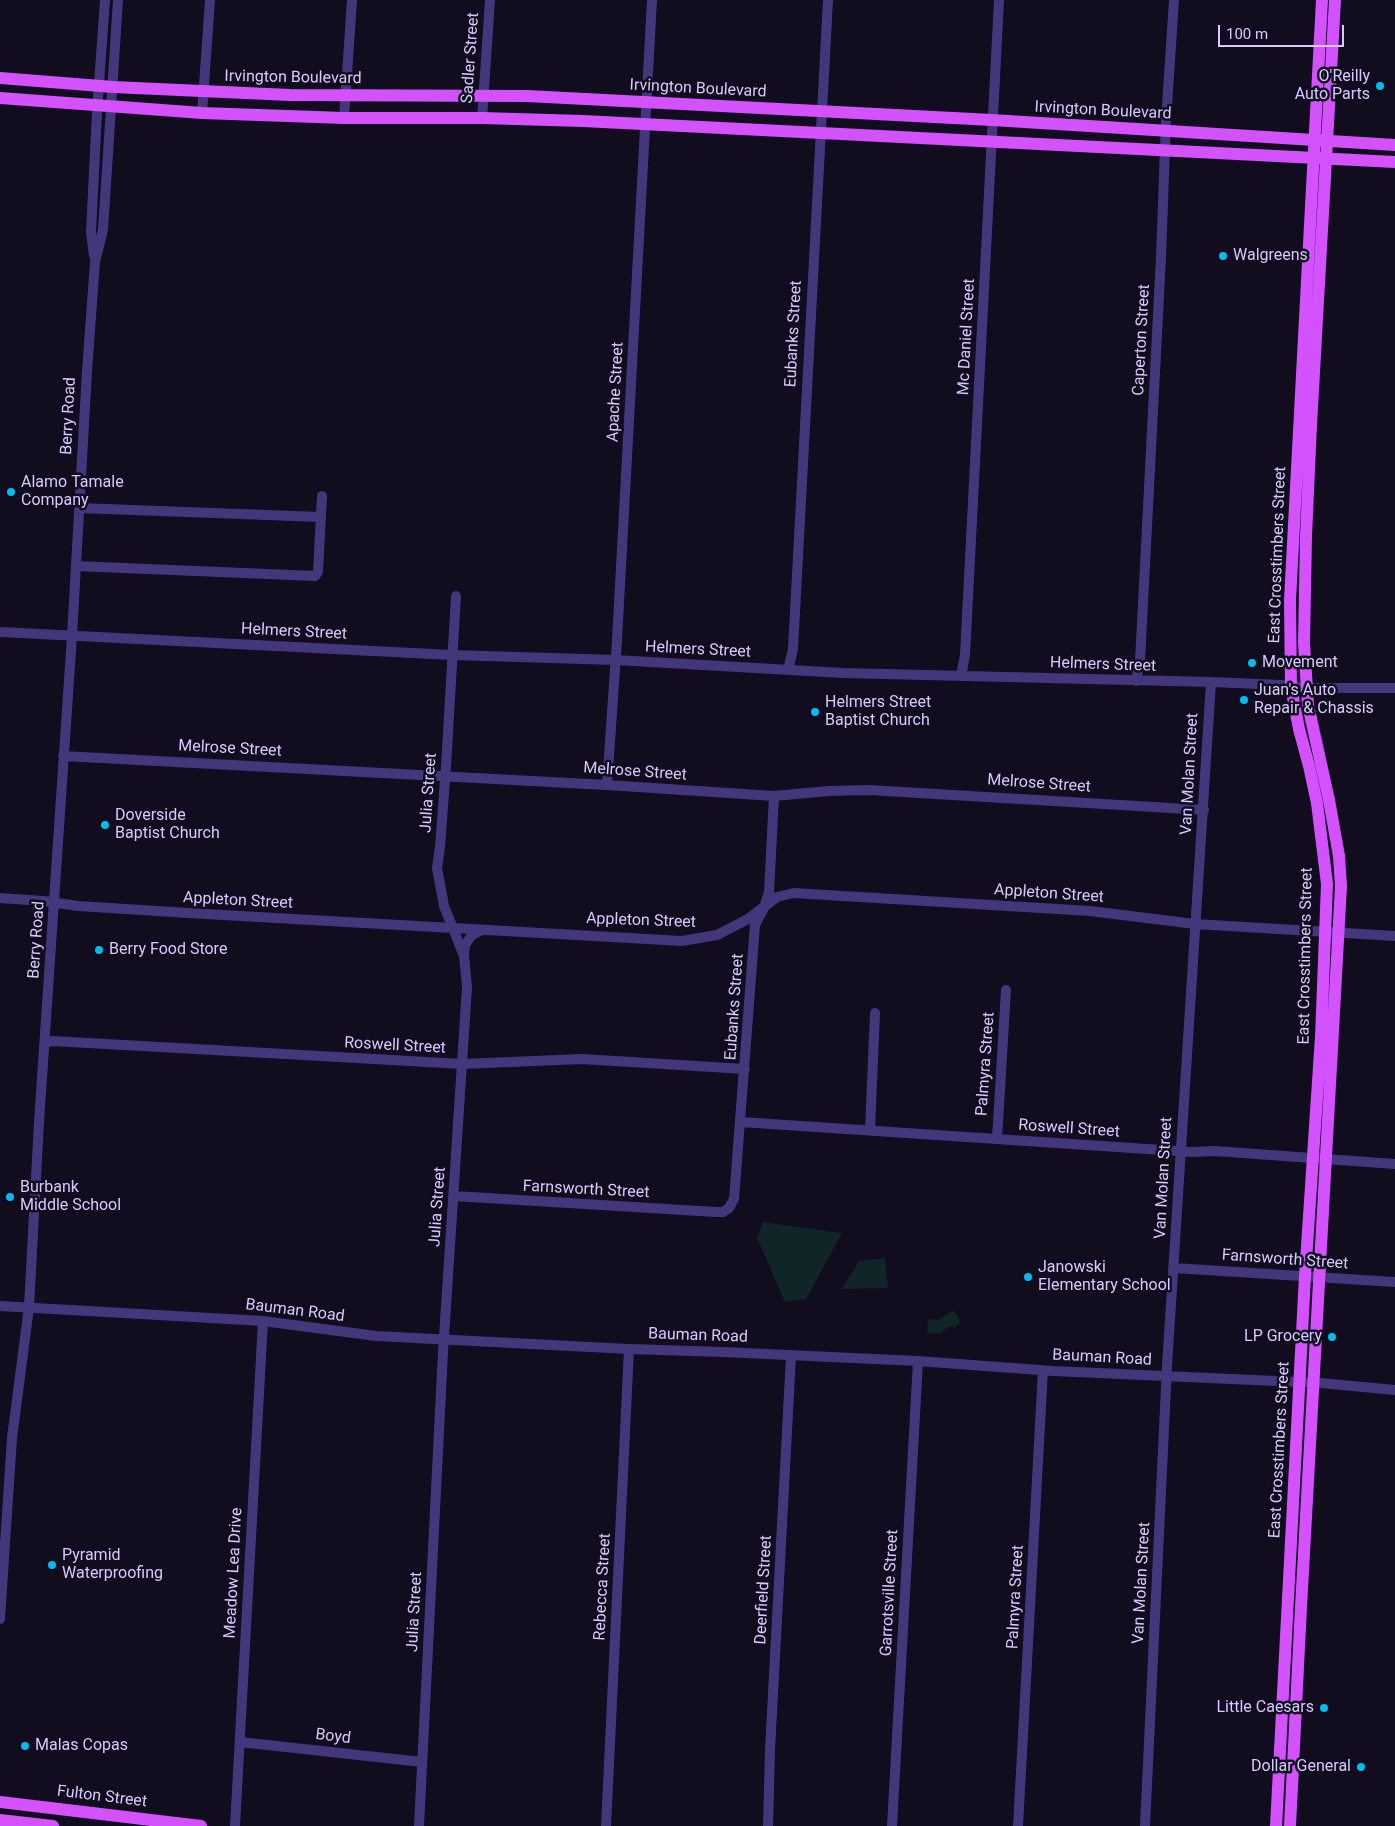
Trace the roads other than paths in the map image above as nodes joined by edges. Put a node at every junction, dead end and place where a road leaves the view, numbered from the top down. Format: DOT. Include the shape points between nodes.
graph roads {
  1 [pos="105,0"];
  2 [pos="118,0"];
  3 [pos="210,0"];
  4 [pos="352,0"];
  5 [pos="490,0"];
  6 [pos="652,0"];
  7 [pos="828,0"];
  8 [pos="999,0"];
  9 [pos="1174,0"];
  10 [pos="1328,2"];
  11 [pos="0,78"];
  12 [pos="98,86"];
  13 [pos="113,87"];
  14 [pos="203,91"];
  15 [pos="400,95"];
  16 [pos="484,95"];
  17 [pos="345,96"];
  18 [pos="0,98"];
  19 [pos="646,102"];
  20 [pos="97,105"];
  21 [pos="112,106"];
  22 [pos="821,111"];
  23 [pos="202,113"];
  24 [pos="372,117"];
  25 [pos="344,118"];
  26 [pos="482,118"];
  27 [pos="992,120"];
  28 [pos="646,124"];
  29 [pos="1165,131"];
  30 [pos="819,133"];
  31 [pos="1321,140"];
  32 [pos="991,142"];
  33 [pos="1395,145"];
  34 [pos="1165,151"];
  35 [pos="1320,158"];
  36 [pos="1395,162"];
  37 [pos="95,262"];
  38 [pos="322,496"];
  39 [pos="79,508"];
  40 [pos="321,517"];
  41 [pos="1300,536"];
  42 [pos="76,566"];
  43 [pos="456,596"];
  44 [pos="0,632"];
  45 [pos="72,636"];
  46 [pos="452,655"];
  47 [pos="616,660"];
  48 [pos="788,670"];
  49 [pos="962,676"];
  50 [pos="1136,681"];
  51 [pos="1211,682"];
  52 [pos="1291,687"];
  53 [pos="1306,688"];
  54 [pos="1395,688"];
  55 [pos="64,756"];
  56 [pos="445,777"];
  57 [pos="607,785"];
  58 [pos="774,796"];
  59 [pos="1323,802"];
  60 [pos="1204,810"];
  61 [pos="773,894"];
  62 [pos="0,898"];
  63 [pos="54,903"];
  64 [pos="752,922"];
  65 [pos="1195,924"];
  66 [pos="452,928"];
  67 [pos="483,929"];
  68 [pos="1326,932"];
  69 [pos="1339,933"];
  70 [pos="1395,936"];
  71 [pos="464,956"];
  72 [pos="1006,990"];
  73 [pos="875,1013"];
  74 [pos="45,1043"];
  75 [pos="1325,1063"];
  76 [pos="463,1064"];
  77 [pos="745,1069"];
  78 [pos="741,1122"];
  79 [pos="870,1130"];
  80 [pos="996,1139"];
  81 [pos="1181,1151"];
  82 [pos="1312,1158"];
  83 [pos="1326,1158"];
  84 [pos="1395,1164"];
  85 [pos="454,1196"];
  86 [pos="716,1212"];
  87 [pos="1174,1268"];
  88 [pos="1305,1276"];
  89 [pos="1320,1277"];
  90 [pos="1395,1282"];
  91 [pos="0,1306"];
  92 [pos="29,1307"];
  93 [pos="263,1321"];
  94 [pos="443,1340"];
  95 [pos="629,1349"];
  96 [pos="791,1356"];
  97 [pos="918,1361"];
  98 [pos="1043,1370"];
  99 [pos="1167,1376"];
  100 [pos="1300,1382"];
  101 [pos="1313,1383"];
  102 [pos="1395,1390"];
  103 [pos="1300,1499"];
  104 [pos="0,1619"];
  105 [pos="1289,1716"];
  106 [pos="240,1742"];
  107 [pos="422,1762"];
  108 [pos="0,1802"];
  109 [pos="0,1820"];
  110 [pos="1276,1825"];
  111 [pos="53,1826"];
  112 [pos="201,1826"];
  113 [pos="235,1826"];
  114 [pos="419,1826"];
  115 [pos="606,1826"];
  116 [pos="768,1826"];
  117 [pos="892,1826"];
  118 [pos="1018,1826"];
  119 [pos="1144,1826"];
  120 [pos="1290,1826"];
  1 -- 12 [label="street, Berry Road"];
  2 -- 13 [label="street, Berry Road"];
  3 -- 14 [label="street"];
  4 -- 17 [label="street"];
  5 -- 16 [label="street, Sadler Street"];
  6 -- 19 [label="street, Apache Street"];
  7 -- 22 [label="street, Eubanks Street"];
  8 -- 27 [label="street, Mc Daniel Street"];
  9 -- 29 [label="street, Caperton Street"];
  10 -- 31 [label="main road, East Crosstimbers Street"];
  11 -- 12 [label="main road, Irvington Boulevard"];
  12 -- 13 [label="main road, Irvington Boulevard"];
  12 -- 20 [label="street, Berry Road"];
  13 -- 14 [label="main road, Irvington Boulevard"];
  13 -- 21 [label="street, Berry Road"];
  14 -- 17 [label="main road, Irvington Boulevard"];
  14 -- 23 [label="street"];
  15 -- 16 [label="main road, Irvington Boulevard"];
  15 -- 17 [label="main road, Irvington Boulevard"];
  15 -- 24 [label="main road" via="385,102"];
  16 -- 19 [label="main road, Irvington Boulevard"];
  16 -- 26 [label="street, Sadler Street"];
  17 -- 25 [label="street"];
  18 -- 20 [label="main road"];
  19 -- 22 [label="main road, Irvington Boulevard"];
  19 -- 28 [label="street, Apache Street"];
  20 -- 21 [label="main road"];
  20 -- 37 [label="street, Berry Road" via="91,232"];
  21 -- 23 [label="main road"];
  21 -- 37 [label="street, Berry Road" via="103,230"];
  22 -- 27 [label="main road, Irvington Boulevard"];
  22 -- 30 [label="street, Eubanks Street"];
  23 -- 25 [label="main road"];
  24 -- 25 [label="main road"];
  24 -- 26 [label="main road"];
  26 -- 28 [label="main road"];
  27 -- 29 [label="main road, Irvington Boulevard"];
  27 -- 32 [label="street, Mc Daniel Street"];
  28 -- 30 [label="main road"];
  28 -- 47 [label="street, Apache Street"];
  29 -- 31 [label="main road, Irvington Boulevard"];
  29 -- 34 [label="street, Caperton Street"];
  30 -- 32 [label="main road"];
  30 -- 48 [label="street, Eubanks Street" via="794,639"];
  31 -- 33 [label="main road, Irvington Boulevard"];
  31 -- 35 [label="main road, East Crosstimbers Street"];
  32 -- 34 [label="main road"];
  32 -- 49 [label="street, Mc Daniel Street"];
  34 -- 35 [label="main road"];
  34 -- 50 [label="street, Caperton Street" via="1140,661"];
  35 -- 36 [label="main road"];
  35 -- 41 [label="main road, East Crosstimbers Street"];
  37 -- 39 [label="street, Berry Road"];
  38 -- 40 [label="street"];
  39 -- 40 [label="street"];
  39 -- 42 [label="street, Berry Road"];
  40 -- 42 [label="street" via="318,572 312,577"];
  41 -- 52 [label="main road, East Crosstimbers Street" via="1290,600"];
  41 -- 53 [label="main road, East Crosstimbers Street"];
  42 -- 45 [label="street, Berry Road"];
  43 -- 46 [label="street, Julia Street"];
  44 -- 45 [label="street, Helmers Street"];
  45 -- 46 [label="street, Helmers Street"];
  45 -- 55 [label="street, Berry Road"];
  46 -- 47 [label="street, Helmers Street"];
  46 -- 56 [label="street, Julia Street"];
  47 -- 48 [label="street, Helmers Street"];
  47 -- 57 [label="street, Apache Street"];
  48 -- 49 [label="street, Helmers Street"];
  49 -- 50 [label="street, Helmers Street"];
  50 -- 51 [label="street, Helmers Street"];
  51 -- 52 [label="street, Helmers Street"];
  51 -- 60 [label="street, Van Molan Street"];
  52 -- 53 [label="street, Helmers Street"];
  52 -- 59 [label="main road, East Crosstimbers Street" via="1299,729"];
  53 -- 54 [label="street, Helmers Street"];
  53 -- 59 [label="main road, East Crosstimbers Street"];
  55 -- 56 [label="street, Melrose Street"];
  55 -- 63 [label="street, Berry Road"];
  56 -- 57 [label="street, Melrose Street"];
  56 -- 66 [label="street, Julia Street" via="436,868"];
  57 -- 58 [label="street, Melrose Street"];
  58 -- 60 [label="street, Melrose Street" via="869,790"];
  58 -- 61 [label="street"];
  59 -- 68 [label="main road, East Crosstimbers Street"];
  59 -- 69 [label="main road, East Crosstimbers Street" via="1341,872"];
  60 -- 65 [label="street, Van Molan Street"];
  61 -- 64 [label="street, Appleton Street"];
  61 -- 65 [label="street, Appleton Street" via="1090,911"];
  62 -- 63 [label="street, Appleton Street"];
  63 -- 66 [label="street, Appleton Street"];
  63 -- 74 [label="street, Berry Road"];
  64 -- 67 [label="street, Appleton Street" via="717,935 682,941"];
  64 -- 77 [label="street, Eubanks Street"];
  65 -- 68 [label="street, Appleton Street"];
  65 -- 81 [label="street, Van Molan Street"];
  66 -- 67 [label="street, Appleton Street"];
  66 -- 71 [label="street, Julia Street"];
  67 -- 71 [label="street" via="472,935 465,945"];
  68 -- 69 [label="street, Appleton Street"];
  68 -- 75 [label="main road, East Crosstimbers Street"];
  69 -- 70 [label="street, Appleton Street"];
  69 -- 75 [label="main road, East Crosstimbers Street"];
  71 -- 76 [label="street, Julia Street" via="467,987"];
  72 -- 80 [label="street, Palmyra Street"];
  73 -- 79 [label="street"];
  74 -- 76 [label="street, Roswell Street"];
  74 -- 92 [label="street, Berry Road"];
  75 -- 82 [label="main road, East Crosstimbers Street"];
  75 -- 83 [label="main road, East Crosstimbers Street"];
  76 -- 77 [label="street, Roswell Street" via="582,1059"];
  76 -- 85 [label="street, Julia Street"];
  77 -- 78 [label="street, Eubanks Street"];
  78 -- 79 [label="street, Roswell Street"];
  78 -- 86 [label="street, Eubanks Street" via="734,1199 729,1208"];
  79 -- 80 [label="street, Roswell Street"];
  80 -- 81 [label="street, Roswell Street"];
  81 -- 82 [label="street, Roswell Street"];
  81 -- 87 [label="street, Van Molan Street"];
  82 -- 83 [label="street, Roswell Street"];
  82 -- 88 [label="main road, East Crosstimbers Street"];
  83 -- 84 [label="street, Roswell Street"];
  83 -- 89 [label="main road, East Crosstimbers Street"];
  85 -- 86 [label="street, Farnsworth Street"];
  85 -- 94 [label="street, Julia Street"];
  87 -- 88 [label="street, Farnsworth Street"];
  87 -- 99 [label="street, Van Molan Street"];
  88 -- 89 [label="street, Farnsworth Street"];
  88 -- 100 [label="main road, East Crosstimbers Street"];
  89 -- 90 [label="street, Farnsworth Street"];
  89 -- 101 [label="main road, East Crosstimbers Street"];
  91 -- 92 [label="street, Bauman Road"];
  92 -- 93 [label="street, Bauman Road"];
  92 -- 104 [label="street, Berry Road" via="12,1438"];
  93 -- 94 [label="street, Bauman Road" via="354,1334"];
  93 -- 106 [label="street, Meadow Lea Drive"];
  94 -- 95 [label="street, Bauman Road"];
  94 -- 107 [label="street, Julia Street"];
  95 -- 96 [label="street, Bauman Road"];
  95 -- 115 [label="street, Rebecca Street"];
  96 -- 97 [label="street, Bauman Road"];
  96 -- 116 [label="street, Deerfield Street"];
  97 -- 98 [label="street, Bauman Road"];
  97 -- 117 [label="street, Garrotsville Street"];
  98 -- 99 [label="street, Bauman Road"];
  98 -- 118 [label="street, Palmyra Street"];
  99 -- 100 [label="street, Bauman Road"];
  99 -- 119 [label="street, Van Molan Street"];
  100 -- 101 [label="street, Bauman Road"];
  100 -- 103 [label="main road, East Crosstimbers Street"];
  101 -- 102 [label="street, Bauman Road"];
  101 -- 103 [label="main road, East Crosstimbers Street"];
  103 -- 105 [label="main road, East Crosstimbers Street"];
  105 -- 110 [label="main road, East Crosstimbers Street"];
  105 -- 120 [label="main road, East Crosstimbers Street"];
  106 -- 107 [label="street, Boyd"];
  106 -- 113 [label="street, Meadow Lea Drive"];
  107 -- 114 [label="street, Julia Street"];
  108 -- 112 [label="main road, Fulton Street"];
  109 -- 111 [label="main road"];
  110 -- 120 [label="main road"];
}
